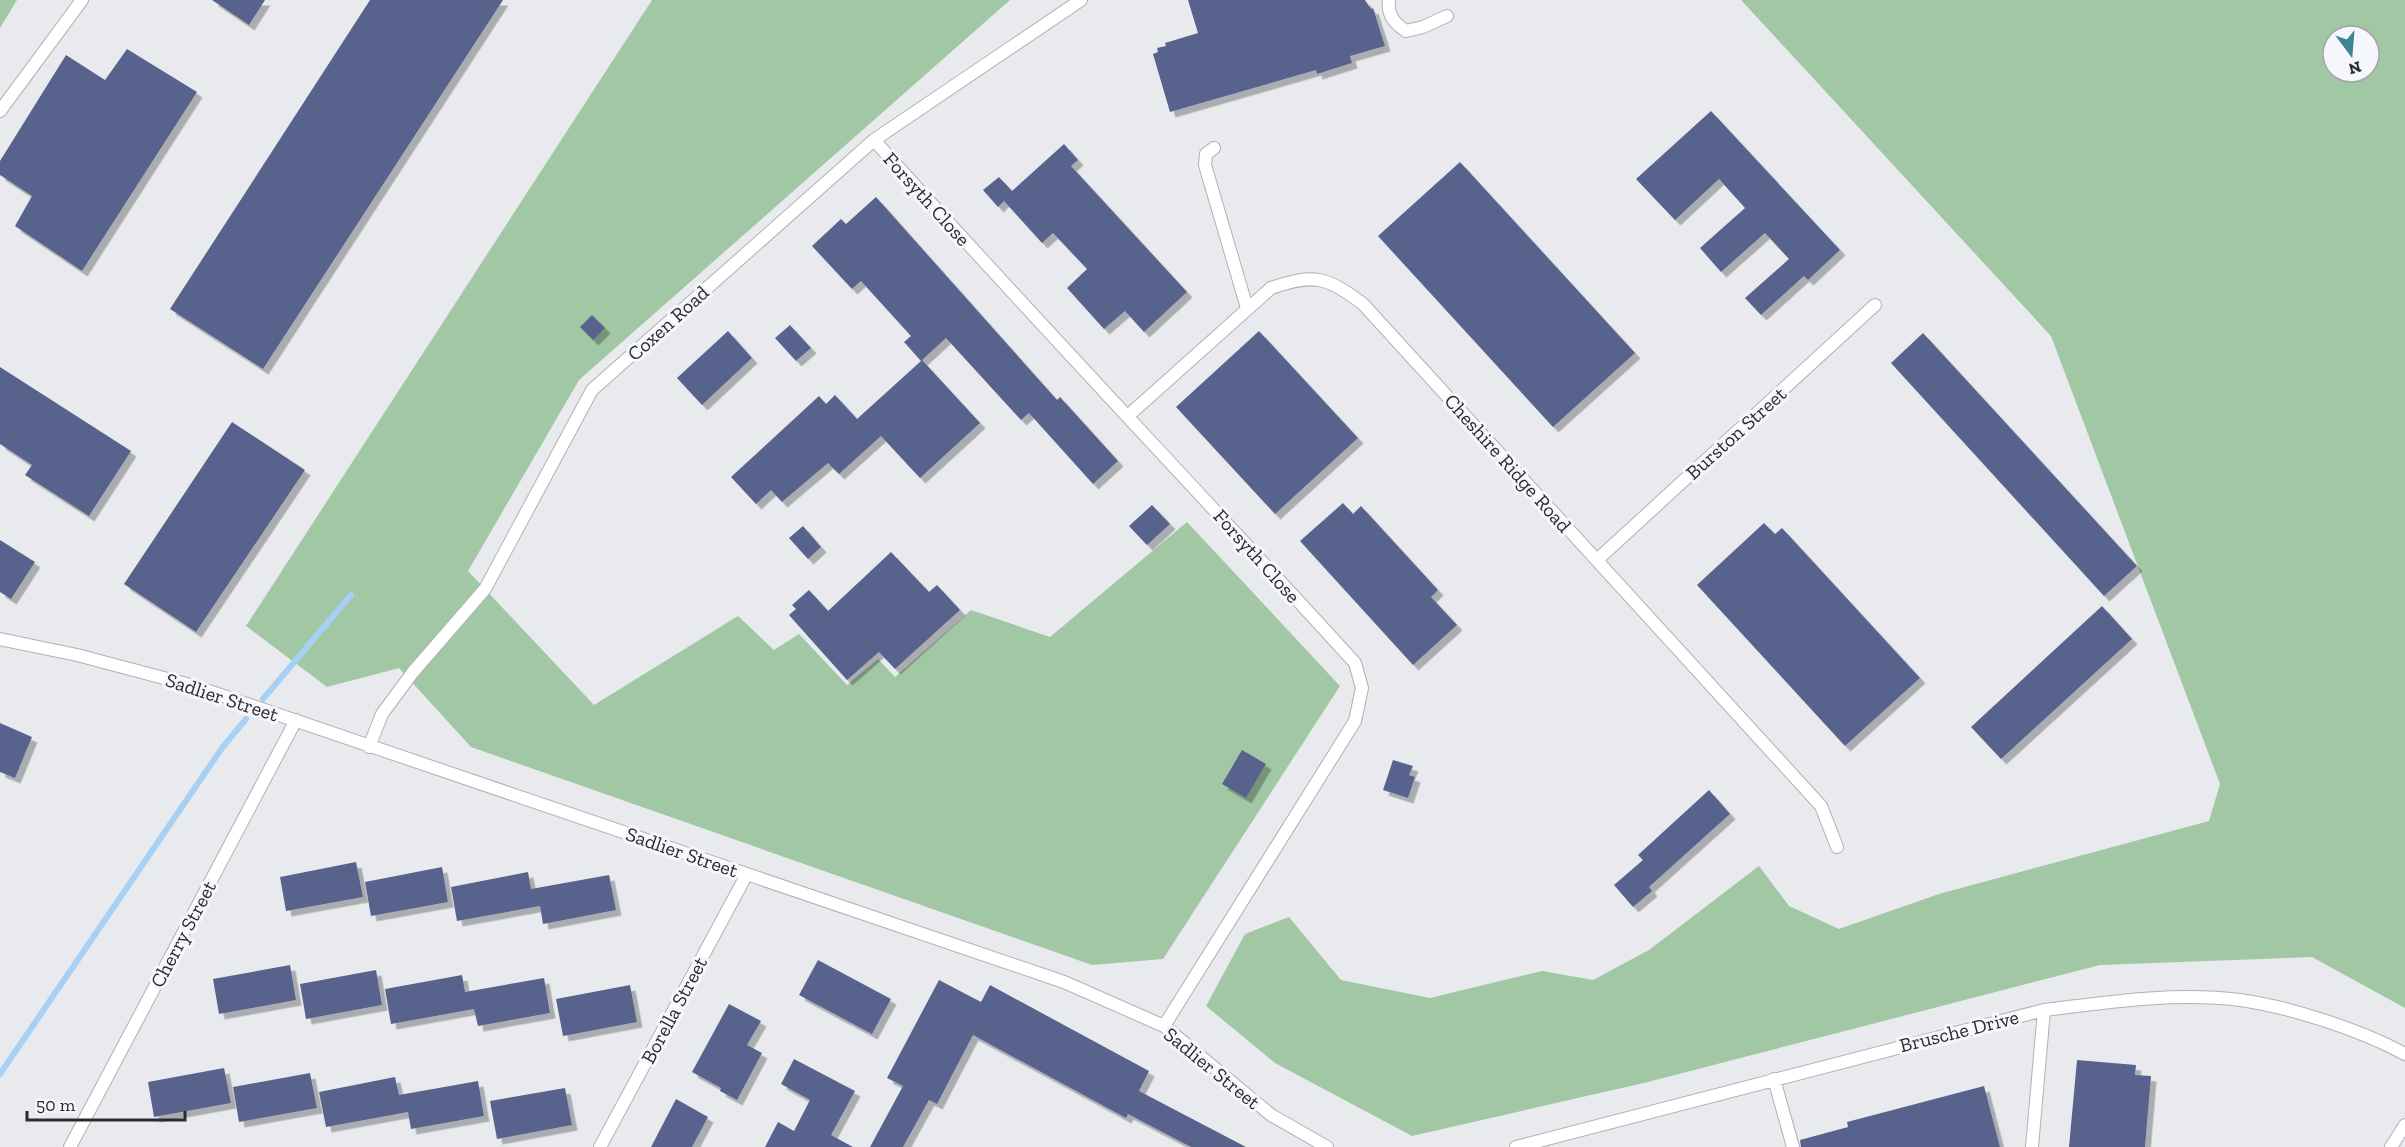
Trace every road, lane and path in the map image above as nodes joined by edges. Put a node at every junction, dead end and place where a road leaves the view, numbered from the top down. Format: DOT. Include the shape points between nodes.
graph roads {
  1 [pos="82,0"];
  2 [pos="1081,0"];
  3 [pos="1389,0"];
  4 [pos="1447,16"];
  5 [pos="0,111"];
  6 [pos="874,140"];
  7 [pos="1214,148"];
  8 [pos="1875,305"];
  9 [pos="1247,308"];
  10 [pos="1129,415"];
  11 [pos="1597,560"];
  12 [pos="0,639"];
  13 [pos="296,720"];
  14 [pos="369,747"];
  15 [pos="1836,847"];
  16 [pos="747,874"];
  17 [pos="2044,1010"];
  18 [pos="1164,1026"];
  19 [pos="2405,1054"];
  20 [pos="1774,1079"];
  21 [pos="2405,1125"];
  22 [pos="1311,1143"];
  23 [pos="70,1147"];
  24 [pos="600,1147"];
  25 [pos="1327,1147"];
  26 [pos="1516,1147"];
  27 [pos="1792,1147"];
  28 [pos="2032,1147"];
  29 [pos="2391,1147"];
  1 -- 5 [label="lane"];
  2 -- 6 [label="lane, Coxen Road"];
  3 -- 4 [label="lane" via="1394,22 1406,31"];
  6 -- 10 [label="lane, Forsyth Close" via="999,280"];
  6 -- 14 [label="lane, Coxen Road" via="592,390 485,589 382,714"];
  7 -- 9 [label="lane" via="1206,154 1205,165"];
  8 -- 11 [label="lane, Burston Street"];
  9 -- 10 [label="lane, Cheshire Ridge Road"];
  9 -- 11 [label="lane, Cheshire Ridge Road" via="1271,288 1301,277 1335,283 1363,304"];
  10 -- 18 [label="lane, Forsyth Close" via="1355,663 1362,688 1355,721"];
  11 -- 15 [label="lane, Cheshire Ridge Road" via="1821,806"];
  12 -- 13 [label="lane, Sadlier Street" via="182,682"];
  13 -- 14 [label="lane, Sadlier Street"];
  13 -- 23 [label="lane, Cherry Street"];
  14 -- 16 [label="lane, Sadlier Street"];
  16 -- 18 [label="lane, Sadlier Street" via="1064,982"];
  16 -- 24 [label="lane, Borella Street"];
  17 -- 19 [label="lane, Brusche Drive" via="2116,1000 2240,1000 2328,1022"];
  17 -- 20 [label="lane, Brusche Drive"];
  17 -- 28 [label="lane"];
  18 -- 22 [label="lane, Sadlier Street" via="1271,1115"];
  20 -- 26 [label="lane, Brusche Drive"];
  20 -- 27 [label="lane"];
  21 -- 29 [label="lane"];
  22 -- 25 [label="lane, Sadlier Street"];
}
